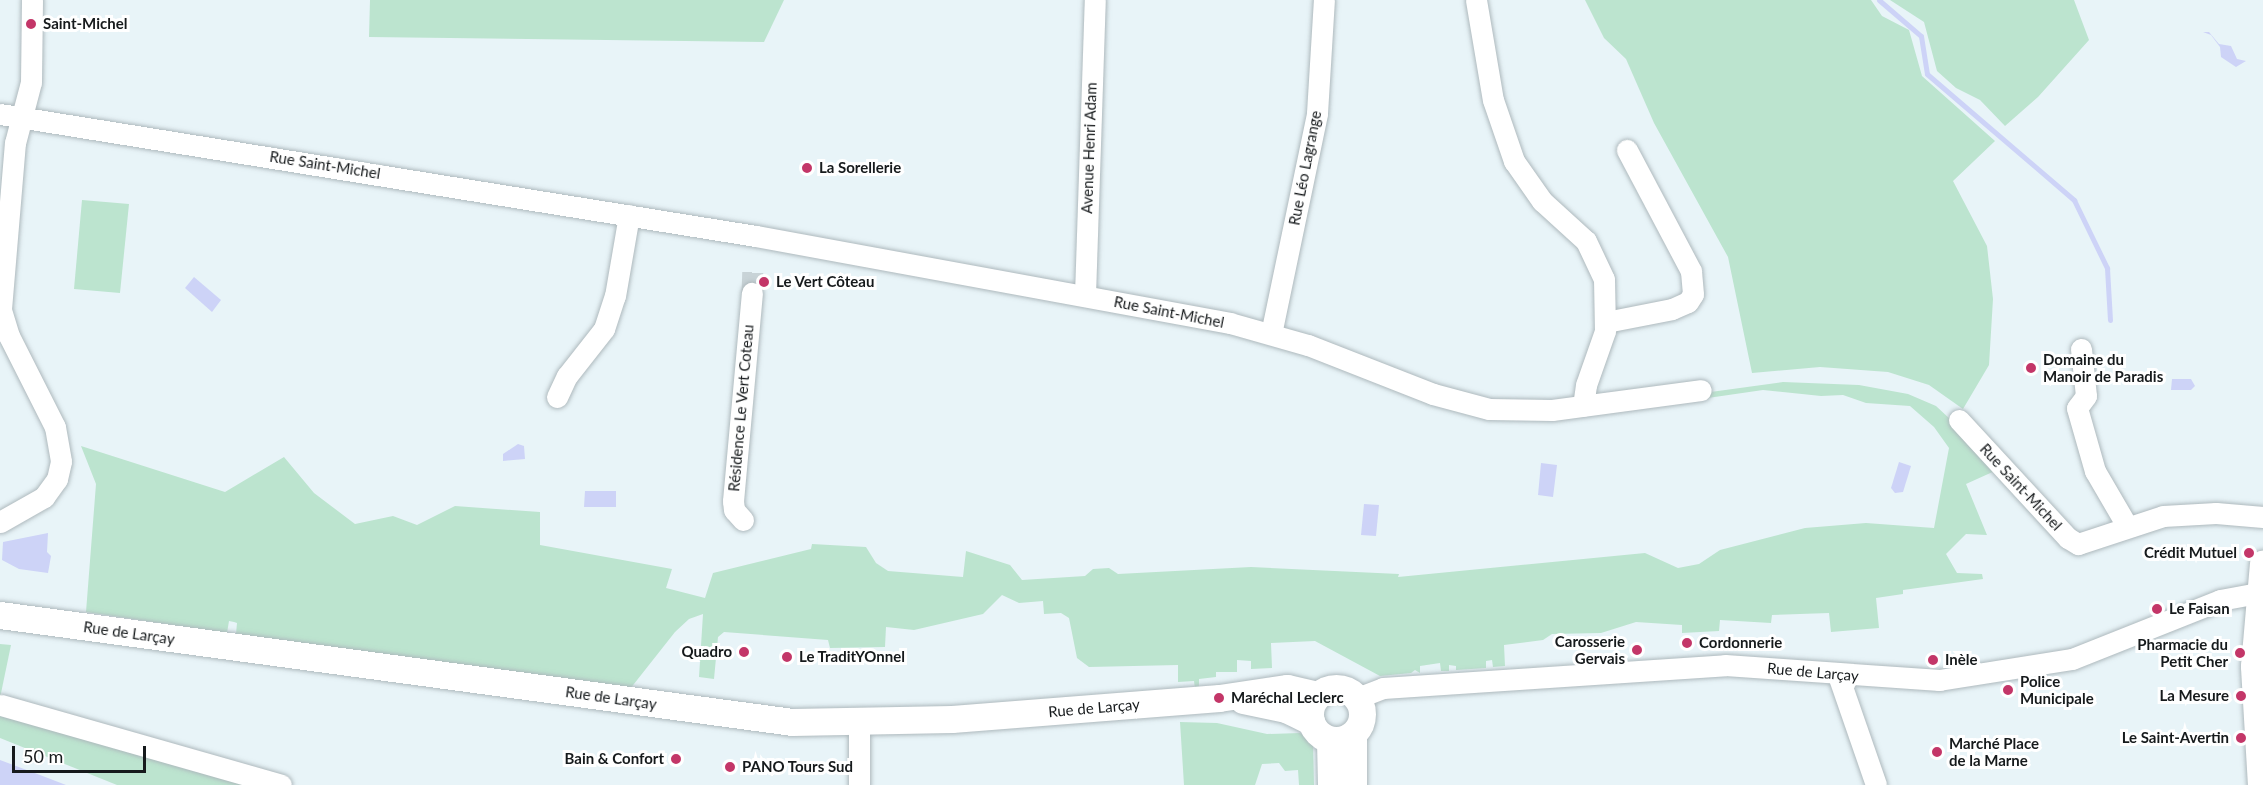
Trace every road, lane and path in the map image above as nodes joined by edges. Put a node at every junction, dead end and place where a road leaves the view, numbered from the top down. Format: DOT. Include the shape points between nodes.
graph roads {
  1 [pos="32,0"];
  2 [pos="1095,0"];
  3 [pos="1324,0"];
  4 [pos="1476,0"];
  5 [pos="10,115"];
  6 [pos="1627,150"];
  7 [pos="629,215"];
  8 [pos="752,293"];
  9 [pos="1085,295"];
  10 [pos="1606,322"];
  11 [pos="1271,334"];
  12 [pos="2081,348"];
  13 [pos="1701,390"];
  14 [pos="557,397"];
  15 [pos="1583,406"];
  16 [pos="1959,420"];
  17 [pos="2263,517"];
  18 [pos="743,520"];
  19 [pos="0,522"];
  20 [pos="2127,526"];
  21 [pos="2263,563"];
  22 [pos="2261,592"];
  23 [pos="0,615"];
  24 [pos="1838,675"];
  25 [pos="1318,695"];
  26 [pos="1224,698"];
  27 [pos="1357,698"];
  28 [pos="1,705"];
  29 [pos="1311,721"];
  30 [pos="859,724"];
  31 [pos="1341,737"];
  32 [pos="281,785"];
  33 [pos="859,785"];
  34 [pos="1331,785"];
  35 [pos="1353,785"];
  36 [pos="1876,785"];
  37 [pos="2260,785"];
  1 -- 5 [label="street" via="31,82"];
  2 -- 9 [label="street, Avenue Henri Adam"];
  3 -- 11 [label="street, Rue Léo Lagrange" via="1317,113"];
  4 -- 10 [label="street" via="1489,81 1505,140 1532,190 1594,252 1605,279"];
  5 -- 7 [label="street, Rue Saint-Michel"];
  5 -- 19 [label="street" via="1,309 9,336 56,427 61,461 57,479 44,497"];
  6 -- 10 [label="street" via="1691,271 1693,294 1688,302 1672,309"];
  7 -- 9 [label="street, Rue Saint-Michel"];
  7 -- 14 [label="street" via="606,323 567,376"];
  8 -- 18 [label="street, Résidence Le Vert Coteau" via="733,501 734,510"];
  9 -- 11 [label="street, Rue Saint-Michel"];
  10 -- 15 [label="street"];
  11 -- 15 [label="street, Rue Saint-Michel" via="1456,402 1522,410"];
  12 -- 20 [label="street" via="2086,396 2078,408 2095,471"];
  13 -- 15 [label="street, Rue Saint-Michel"];
  16 -- 20 [label="street, Rue Saint-Michel" via="2068,538 2078,544"];
  17 -- 20 [label="street, Rue Saint-Michel" via="2216,513 2163,516"];
  21 -- 22 [label="main road"];
  22 -- 24 [label="street, Rue de Larçay" via="2220,600 2072,659 1939,680"];
  22 -- 37 [label="main road" via="2254,666"];
  23 -- 30 [label="main road, Rue de Larçay" via="772,720"];
  24 -- 27 [label="street, Rue de Larçay" via="1725,665 1383,688"];
  24 -- 36 [label="street"];
  25 -- 26 [label="main road" via="1287,688"];
  25 -- 27 [label="main road" via="1342,688"];
  25 -- 29 [label="main road" via="1310,712"];
  26 -- 29 [label="main road" via="1286,709"];
  26 -- 30 [label="main road, Rue de Larçay"];
  27 -- 31 [label="main road" via="1362,721"];
  28 -- 32 [label="street"];
  29 -- 31 [label="main road" via="1321,736"];
  30 -- 33 [label="street"];
  31 -- 34 [label="main road"];
  31 -- 35 [label="main road"];
}
